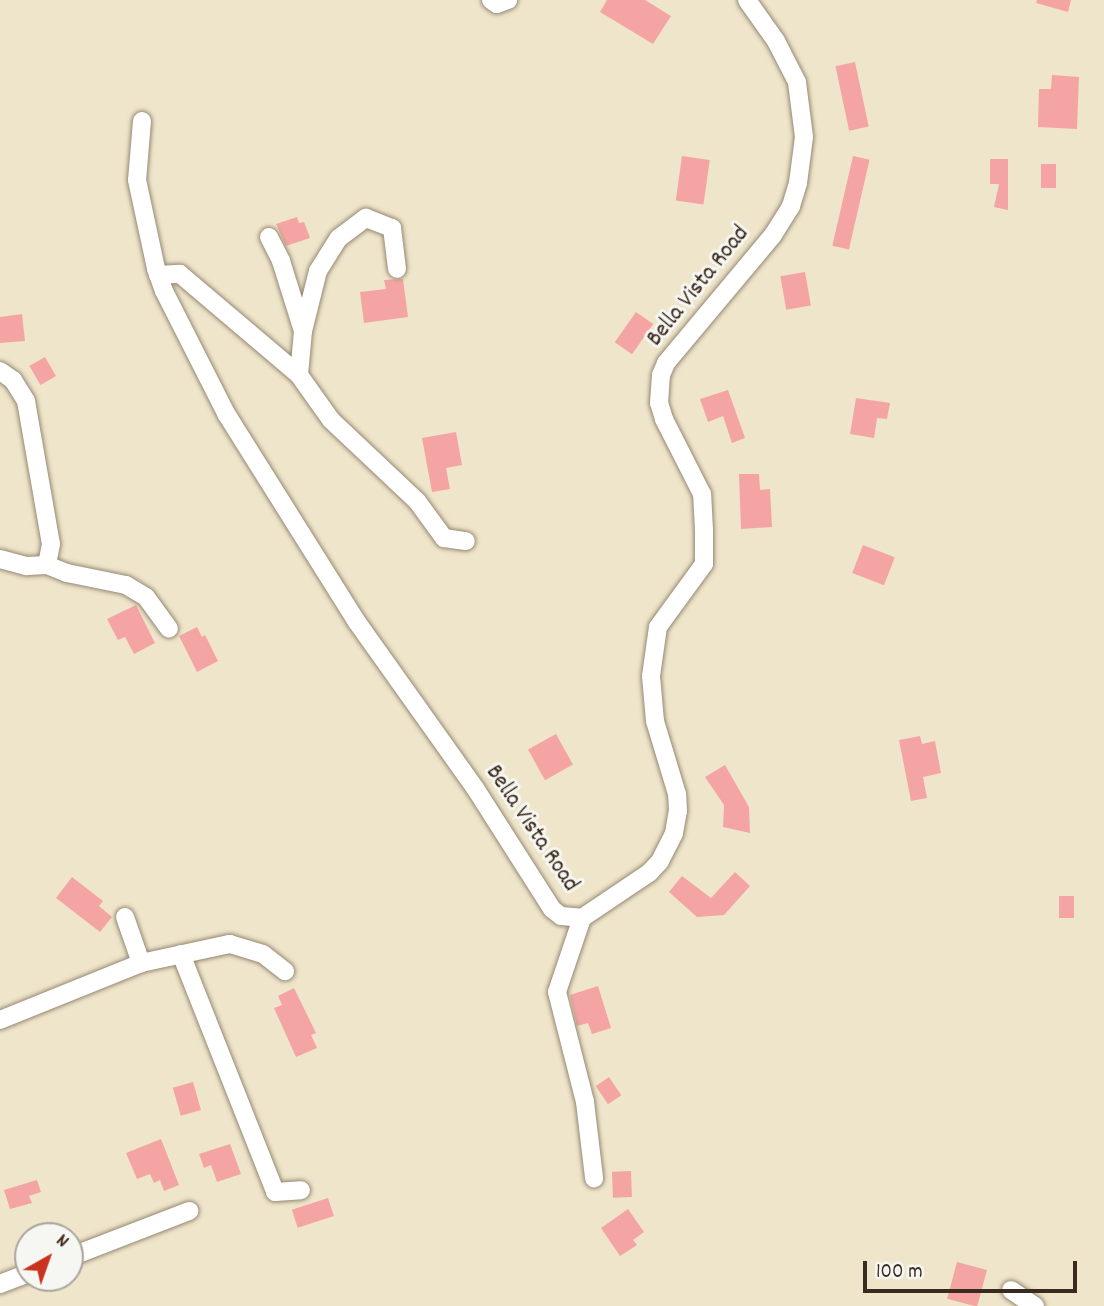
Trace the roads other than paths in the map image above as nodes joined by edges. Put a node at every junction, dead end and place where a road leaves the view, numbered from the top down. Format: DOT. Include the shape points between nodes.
graph roads {
  1 [pos="491,0"];
  2 [pos="508,0"];
  3 [pos="747,0"];
  4 [pos="142,121"];
  5 [pos="269,237"];
  6 [pos="397,269"];
  7 [pos="158,275"];
  8 [pos="303,331"];
  9 [pos="0,371"];
  10 [pos="299,374"];
  11 [pos="466,541"];
  12 [pos="0,559"];
  13 [pos="47,565"];
  14 [pos="169,629"];
  15 [pos="125,917"];
  16 [pos="582,918"];
  17 [pos="181,954"];
  18 [pos="141,963"];
  19 [pos="285,971"];
  20 [pos="0,1020"];
  21 [pos="594,1178"];
  22 [pos="302,1190"];
  23 [pos="189,1211"];
  24 [pos="84,1252"];
  25 [pos="1011,1290"];
  26 [pos="1035,1306"];
  1 -- 2 [label="street" via="497,4"];
  3 -- 16 [label="street, Bella Vista Road" via="797,82 804,137 798,183 791,206 773,235 666,363 661,375 662,411 702,494 704,530 704,564 658,628 651,676 655,721 678,811 674,833 660,861"];
  4 -- 7 [label="street, Bella Vista Road" via="137,180"];
  5 -- 8 [label="street"];
  6 -- 8 [label="street" via="392,228 366,218 339,238 318,271"];
  7 -- 10 [label="street" via="180,274"];
  7 -- 16 [label="street, Bella Vista Road" via="227,415 357,622 475,788 552,909 561,916"];
  8 -- 10 [label="street"];
  9 -- 13 [label="street" via="26,401 51,544"];
  10 -- 11 [label="street" via="331,420 417,500 444,538"];
  12 -- 13 [label="street" via="27,566"];
  13 -- 14 [label="street" via="126,585 146,597"];
  15 -- 18 [label="street"];
  16 -- 21 [label="street" via="557,992 585,1101"];
  17 -- 18 [label="street"];
  17 -- 19 [label="street" via="230,944 263,954"];
  17 -- 22 [label="street" via="275,1192"];
  18 -- 20 [label="street"];
  23 -- 24 [label="street"];
  25 -- 26 [label="street"];
}
